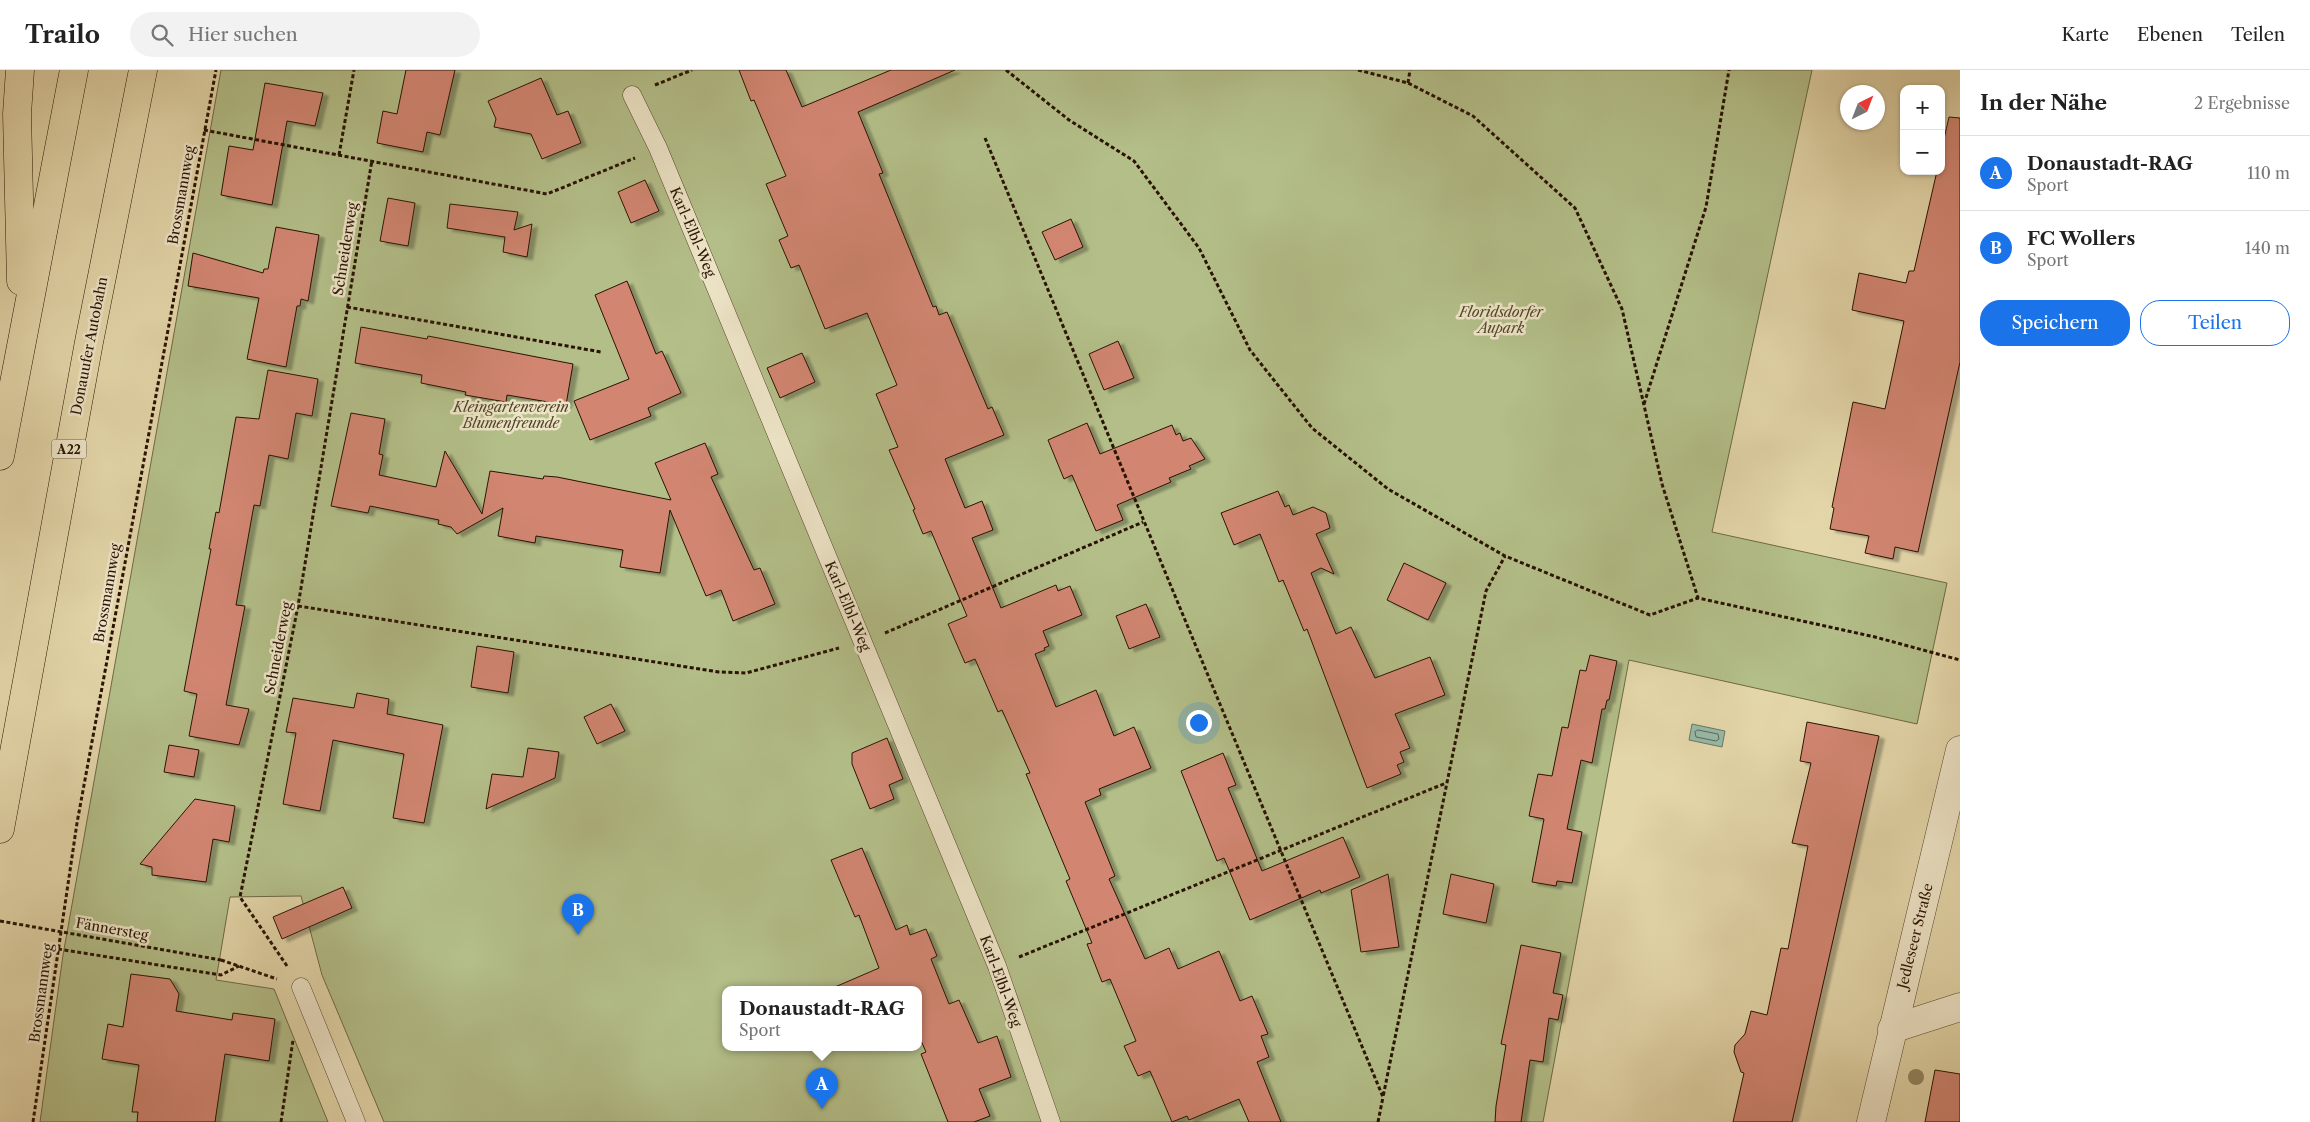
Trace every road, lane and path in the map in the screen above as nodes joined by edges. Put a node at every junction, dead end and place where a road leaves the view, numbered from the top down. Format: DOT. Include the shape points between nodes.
graph roads {
  1 [pos="20,70"];
  2 [pos="74,70"];
  3 [pos="142,70"];
  4 [pos="216,70"];
  5 [pos="354,70"];
  6 [pos="692,70"];
  7 [pos="1006,70"];
  8 [pos="1358,70"];
  9 [pos="1410,70"];
  10 [pos="1729,70"];
  11 [pos="1408,83"];
  12 [pos="632,95"];
  13 [pos="204,130"];
  14 [pos="985,138"];
  15 [pos="658,148"];
  16 [pos="339,155"];
  17 [pos="372,160"];
  18 [pos="347,307"];
  19 [pos="23,332"];
  20 [pos="601,352"];
  21 [pos="1643,404"];
  22 [pos="0,456"];
  23 [pos="1143,522"];
  24 [pos="1505,556"];
  25 [pos="1698,598"];
  26 [pos="298,606"];
  27 [pos="863,642"];
  28 [pos="1960,660"];
  29 [pos="1960,750"];
  30 [pos="1447,782"];
  31 [pos="0,829"];
  32 [pos="1280,850"];
  33 [pos="0,921"];
  34 [pos="58,949"];
  35 [pos="239,966"];
  36 [pos="997,966"];
  37 [pos="301,987"];
  38 [pos="1960,1007"];
  39 [pos="1892,1029"];
  40 [pos="294,1034"];
  41 [pos="1383,1097"];
  42 [pos="33,1122"];
  43 [pos="281,1122"];
  44 [pos="356,1122"];
  45 [pos="1050,1122"];
  46 [pos="1378,1122"];
  47 [pos="1871,1122"];
  1 -- 19 [label="highway" via="17,114"];
  2 -- 19 [label="highway"];
  3 -- 31 [label="highway, Donauufer Autobahn / A22"];
  4 -- 13 [label="path, Brossmannweg"];
  5 -- 16 [label="path"];
  6 -- 12 [label="path"];
  7 -- 24 [label="path" via="1069,120 1134,161 1199,248 1250,350 1312,428 1388,490"];
  8 -- 11 [label="path"];
  9 -- 11 [label="path"];
  10 -- 21 [label="path" via="1706,207"];
  11 -- 21 [label="path" via="1473,116 1575,208 1622,309"];
  12 -- 15 [label="lane, Karl-Elbl-Weg"];
  13 -- 16 [label="path"];
  13 -- 34 [label="path, Brossmannweg" via="76,822"];
  14 -- 23 [label="path"];
  15 -- 17 [label="path" via="547,194"];
  15 -- 27 [label="lane, Karl-Elbl-Weg"];
  16 -- 17 [label="path"];
  17 -- 18 [label="path, Schneiderweg"];
  18 -- 20 [label="path"];
  18 -- 26 [label="path, Schneiderweg"];
  19 -- 22 [label="highway"];
  21 -- 25 [label="path" via="1662,484"];
  23 -- 27 [label="path"];
  23 -- 32 [label="path"];
  24 -- 25 [label="path" via="1650,615"];
  24 -- 30 [label="path" via="1486,591"];
  25 -- 28 [label="path" via="1875,637"];
  26 -- 27 [label="path" via="719,672 746,673"];
  26 -- 37 [label="path, Schneiderweg" via="240,896"];
  27 -- 36 [label="lane, Karl-Elbl-Weg"];
  29 -- 39 [label="street, Jedleseer Straße"];
  30 -- 32 [label="path"];
  30 -- 41 [label="path"];
  32 -- 36 [label="path"];
  32 -- 41 [label="path"];
  33 -- 35 [label="path, Fännersteg, bridge" via="221,960"];
  34 -- 35 [label="path" via="220,974"];
  34 -- 42 [label="path, Brossmannweg"];
  35 -- 37 [label="path, Fännersteg"];
  36 -- 45 [label="lane, Karl-Elbl-Weg"];
  37 -- 44 [label="lane"];
  38 -- 39 [label="street"];
  39 -- 47 [label="street, Jedleseer Straße"];
  40 -- 43 [label="path"];
  41 -- 46 [label="path"];
}
